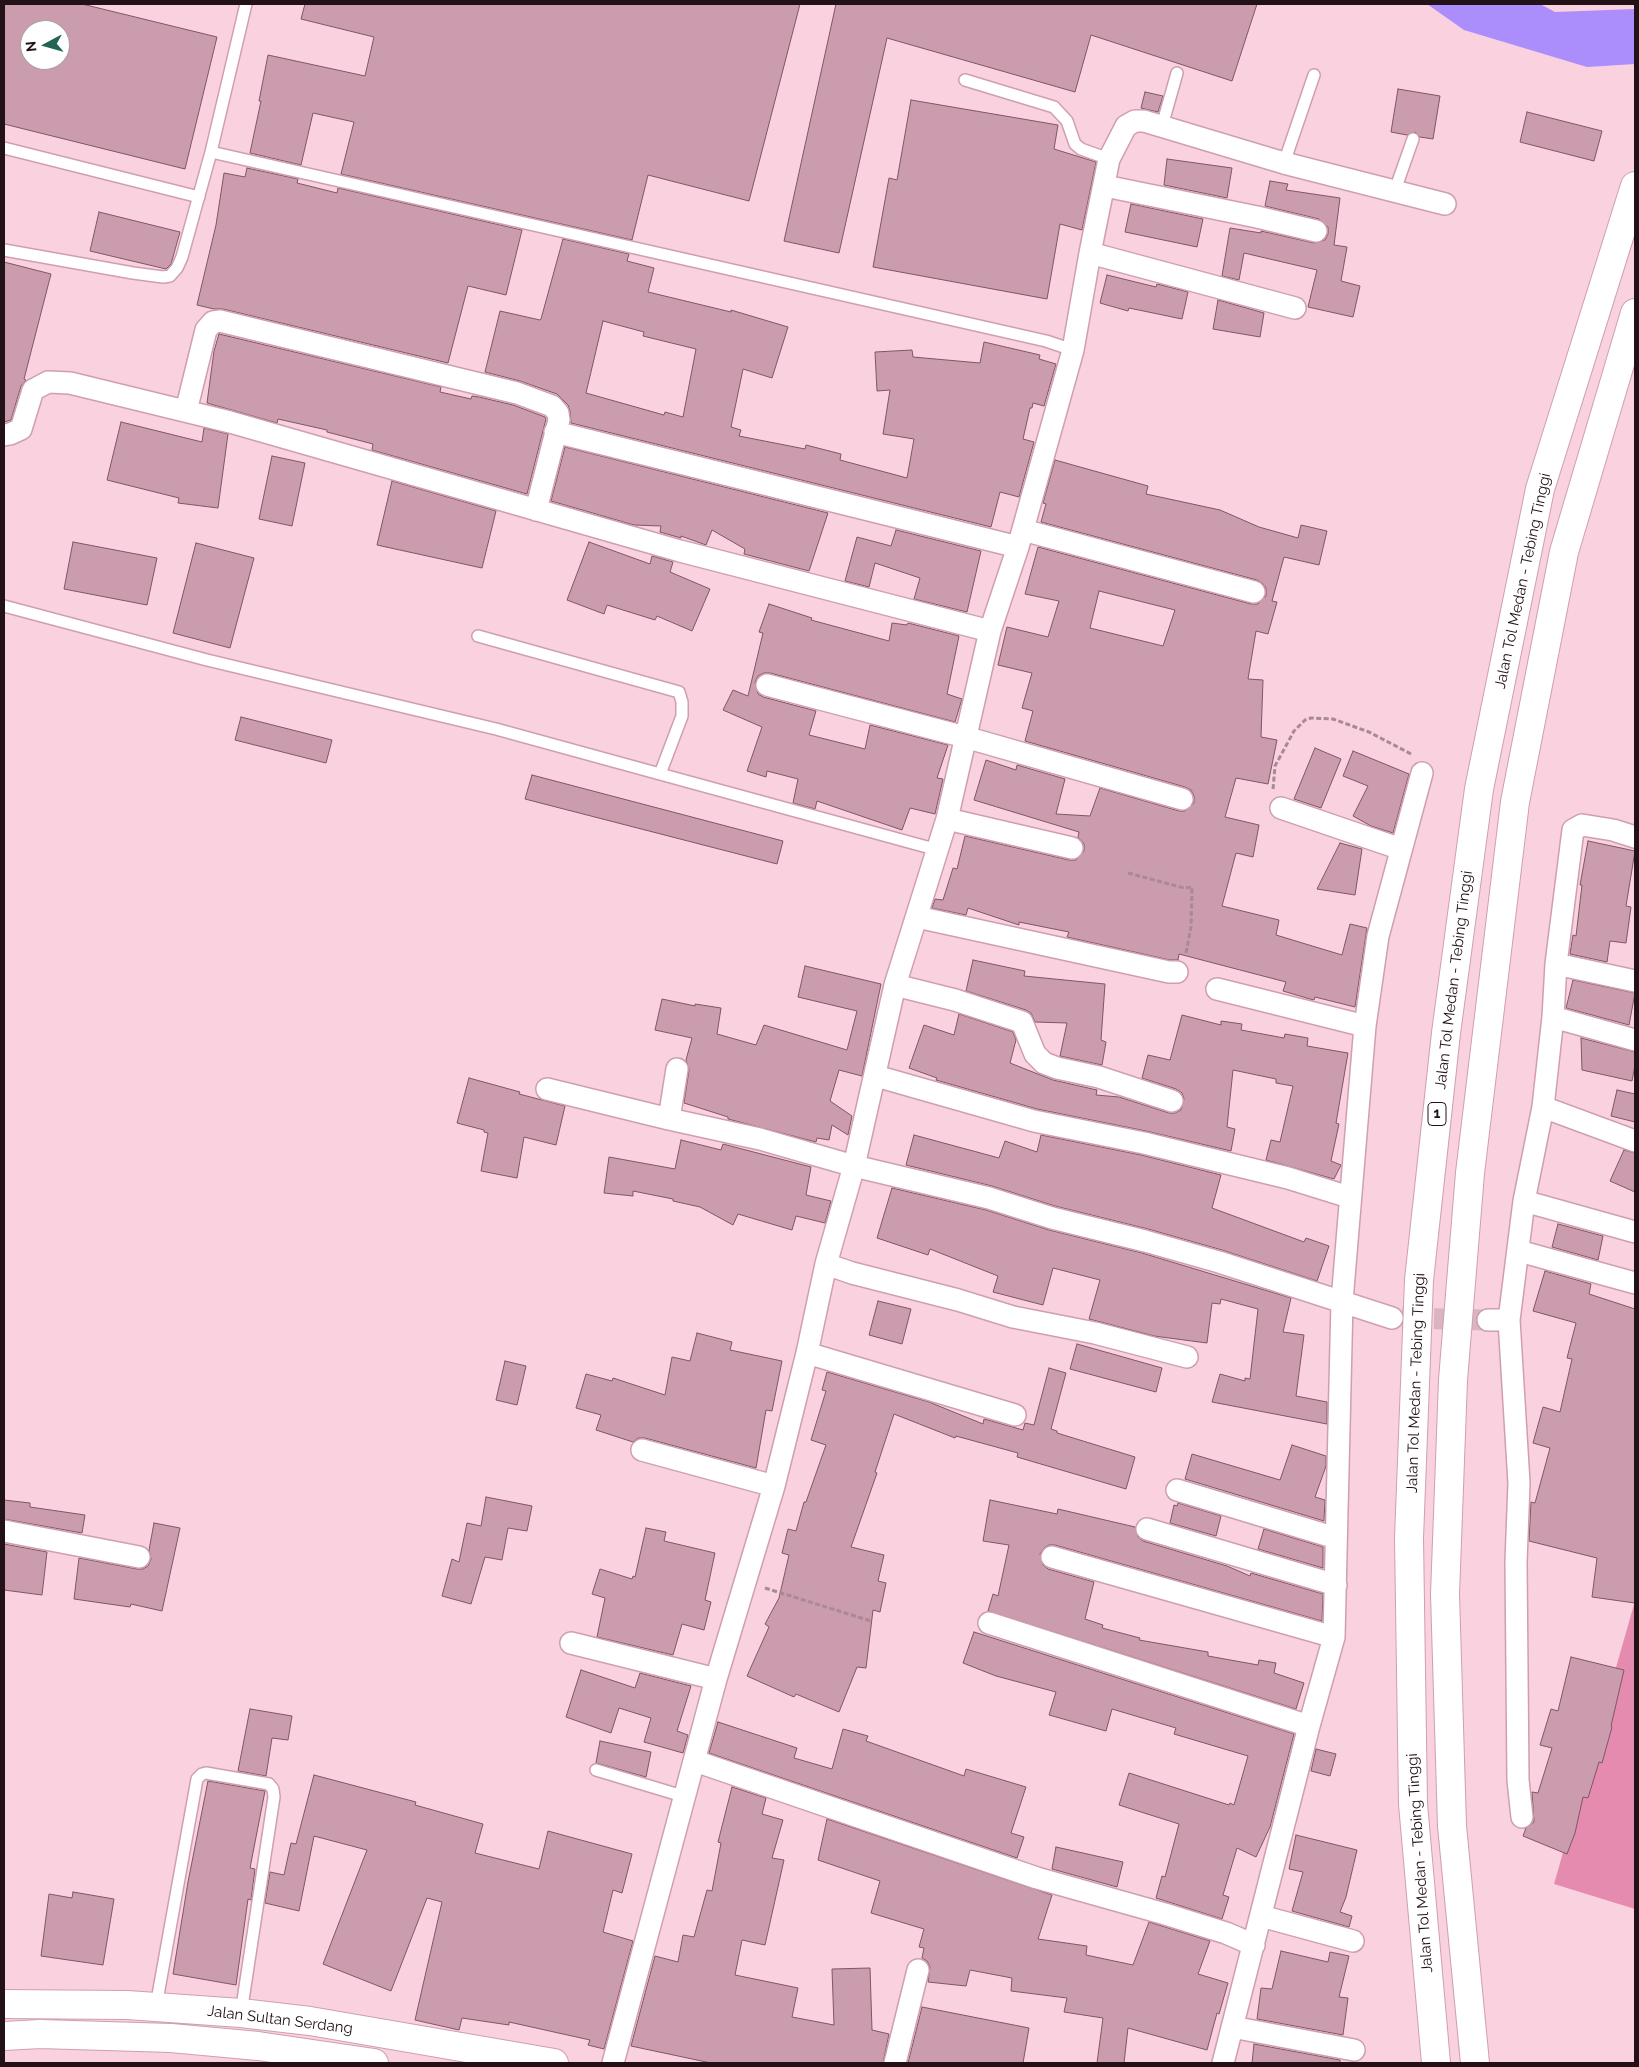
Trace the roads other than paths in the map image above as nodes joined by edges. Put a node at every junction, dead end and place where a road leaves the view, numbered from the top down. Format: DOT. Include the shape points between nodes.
graph roads {
  1 [pos="246,4"];
  2 [pos="1177,73"];
  3 [pos="1314,75"];
  4 [pos="965,80"];
  5 [pos="1162,126"];
  6 [pos="1413,139"];
  7 [pos="4,148"];
  8 [pos="211,152"];
  9 [pos="1109,159"];
  10 [pos="1284,163"];
  11 [pos="1104,186"];
  12 [pos="1635,186"];
  13 [pos="1395,190"];
  14 [pos="199,197"];
  15 [pos="1445,204"];
  16 [pos="1316,231"];
  17 [pos="4,250"];
  18 [pos="1090,253"];
  19 [pos="1295,308"];
  20 [pos="1635,313"];
  21 [pos="1073,350"];
  22 [pos="186,412"];
  23 [pos="556,432"];
  24 [pos="4,435"];
  25 [pos="536,510"];
  26 [pos="1020,539"];
  27 [pos="1254,592"];
  28 [pos="4,606"];
  29 [pos="990,631"];
  30 [pos="478,636"];
  31 [pos="767,686"];
  32 [pos="965,736"];
  33 [pos="1422,773"];
  34 [pos="660,774"];
  35 [pos="1182,799"];
  36 [pos="1281,808"];
  37 [pos="947,819"];
  38 [pos="1635,837"];
  39 [pos="1072,848"];
  40 [pos="1401,849"];
  41 [pos="938,850"];
  42 [pos="917,917"];
  43 [pos="1556,964"];
  44 [pos="1177,972"];
  45 [pos="1635,981"];
  46 [pos="895,985"];
  47 [pos="1217,990"];
  48 [pos="1553,1017"];
  49 [pos="1365,1026"];
  50 [pos="1635,1040"];
  51 [pos="677,1069"];
  52 [pos="876,1076"];
  53 [pos="547,1089"];
  54 [pos="1172,1102"];
  55 [pos="1543,1106"];
  56 [pos="669,1119"];
  57 [pos="1635,1141"];
  58 [pos="854,1166"];
  59 [pos="1350,1196"];
  60 [pos="1524,1201"];
  61 [pos="1635,1232"];
  62 [pos="1519,1251"];
  63 [pos="826,1264"];
  64 [pos="1635,1283"];
  65 [pos="1342,1300"];
  66 [pos="1392,1318"];
  67 [pos="1488,1320"];
  68 [pos="1509,1320"];
  69 [pos="807,1353"];
  70 [pos="1187,1357"];
  71 [pos="1015,1415"];
  72 [pos="642,1450"];
  73 [pos="774,1486"];
  74 [pos="1176,1490"];
  75 [pos="1147,1529"];
  76 [pos="4,1531"];
  77 [pos="1336,1538"];
  78 [pos="139,1557"];
  79 [pos="1052,1557"];
  80 [pos="1336,1585"];
  81 [pos="989,1623"];
  82 [pos="1334,1637"];
  83 [pos="571,1643"];
  84 [pos="716,1679"];
  85 [pos="1309,1726"];
  86 [pos="695,1761"];
  87 [pos="596,1770"];
  88 [pos="686,1797"];
  89 [pos="1522,1817"];
  90 [pos="1260,1916"];
  91 [pos="1353,1941"];
  92 [pos="1254,1945"];
  93 [pos="918,1970"];
  94 [pos="4,2004"];
  95 [pos="156,2006"];
  96 [pos="241,2013"];
  97 [pos="1232,2027"];
  98 [pos="4,2036"];
  99 [pos="1354,2050"];
  100 [pos="256,2055"];
  101 [pos="367,2063"];
  102 [pos="554,2063"];
  103 [pos="613,2063"];
  104 [pos="894,2063"];
  105 [pos="1223,2063"];
  106 [pos="1436,2063"];
  107 [pos="1475,2063"];
  1 -- 8 [label="lane"];
  2 -- 5 [label="lane"];
  3 -- 10 [label="lane"];
  4 -- 9 [label="lane" via="1054,107 1067,121 1075,144"];
  5 -- 9 [label="street" via="1135,121 1126,126"];
  5 -- 10 [label="street"];
  6 -- 13 [label="lane"];
  7 -- 14 [label="lane"];
  8 -- 14 [label="lane"];
  8 -- 21 [label="lane" via="1046,341"];
  9 -- 11 [label="street"];
  10 -- 13 [label="street"];
  11 -- 16 [label="street"];
  11 -- 18 [label="street"];
  12 -- 106 [label="highway, Jalan Tol Medan - Tebing Tinggi / 1" via="1540,489 1479,789 1446,1033 1419,1280 1409,1538 1413,1804"];
  13 -- 15 [label="street"];
  14 -- 17 [label="lane" via="182,257 170,276 133,273"];
  18 -- 19 [label="street"];
  18 -- 21 [label="street"];
  20 -- 107 [label="highway" via="1564,552 1515,802 1470,1173 1452,1380 1445,1594 1452,1826"];
  21 -- 26 [label="street"];
  22 -- 23 [label="street" via="206,330 213,322 220,321 516,393 552,406 558,413"];
  22 -- 24 [label="street" via="70,383 48,382 32,390 21,429"];
  22 -- 25 [label="street"];
  23 -- 25 [label="street"];
  23 -- 26 [label="street"];
  25 -- 29 [label="street" via="680,551"];
  26 -- 27 [label="street"];
  26 -- 29 [label="street"];
  28 -- 34 [label="lane" via="207,660 496,729"];
  29 -- 32 [label="street"];
  30 -- 34 [label="lane" via="679,692 682,716"];
  31 -- 32 [label="street"];
  32 -- 35 [label="street"];
  32 -- 37 [label="street"];
  33 -- 40 [label="street"];
  34 -- 41 [label="lane"];
  36 -- 40 [label="street"];
  37 -- 39 [label="street"];
  37 -- 41 [label="street"];
  38 -- 43 [label="street" via="1582,825 1573,830"];
  40 -- 49 [label="street" via="1378,936"];
  41 -- 42 [label="street"];
  42 -- 44 [label="street"];
  42 -- 46 [label="street"];
  43 -- 45 [label="street"];
  43 -- 48 [label="street"];
  46 -- 52 [label="street"];
  46 -- 54 [label="street" via="1022,1022 1035,1054 1044,1063 1099,1077"];
  47 -- 49 [label="street"];
  48 -- 50 [label="street"];
  48 -- 55 [label="street"];
  49 -- 59 [label="street"];
  51 -- 56 [label="street"];
  52 -- 58 [label="street"];
  52 -- 59 [label="street" via="1034,1121 1144,1143"];
  53 -- 56 [label="street"];
  55 -- 57 [label="street"];
  55 -- 60 [label="street"];
  56 -- 58 [label="street" via="760,1139"];
  58 -- 63 [label="street"];
  58 -- 65 [label="street" via="989,1198"];
  59 -- 65 [label="street"];
  60 -- 61 [label="street"];
  60 -- 62 [label="street"];
  62 -- 64 [label="street"];
  62 -- 68 [label="street"];
  63 -- 69 [label="street"];
  63 -- 70 [label="street" via="1013,1318 1095,1333"];
  65 -- 66 [label="street"];
  65 -- 77 [label="street"];
  67 -- 68 [label="street"];
  68 -- 89 [label="street" via="1519,1483 1516,1562 1518,1780"];
  69 -- 71 [label="street"];
  69 -- 73 [label="street"];
  72 -- 73 [label="street"];
  73 -- 84 [label="street"];
  74 -- 77 [label="street"];
  75 -- 80 [label="street"];
  76 -- 78 [label="street"];
  77 -- 80 [label="street"];
  79 -- 82 [label="street"];
  80 -- 82 [label="street"];
  81 -- 85 [label="street"];
  82 -- 85 [label="street"];
  83 -- 84 [label="street"];
  84 -- 86 [label="street"];
  85 -- 90 [label="street"];
  86 -- 88 [label="street"];
  86 -- 92 [label="street" via="1028,1875 1165,1914"];
  87 -- 88 [label="lane"];
  88 -- 103 [label="street"];
  90 -- 91 [label="street"];
  90 -- 92 [label="street"];
  92 -- 97 [label="street"];
  93 -- 104 [label="street"];
  94 -- 95 [label="highway, Jalan Sultan Serdang"];
  95 -- 96 [label="highway, Jalan Sultan Serdang"];
  95 -- 96 [label="lane" via="197,1780 206,1774 268,1784 273,1789"];
  96 -- 102 [label="highway, Jalan Sultan Serdang" via="310,2021"];
  97 -- 99 [label="street"];
  97 -- 105 [label="street"];
  98 -- 100 [label="highway, Jalan Sultan Serdang" via="138,2036"];
  100 -- 101 [label="highway, Jalan Sultan Serdang"];
}
